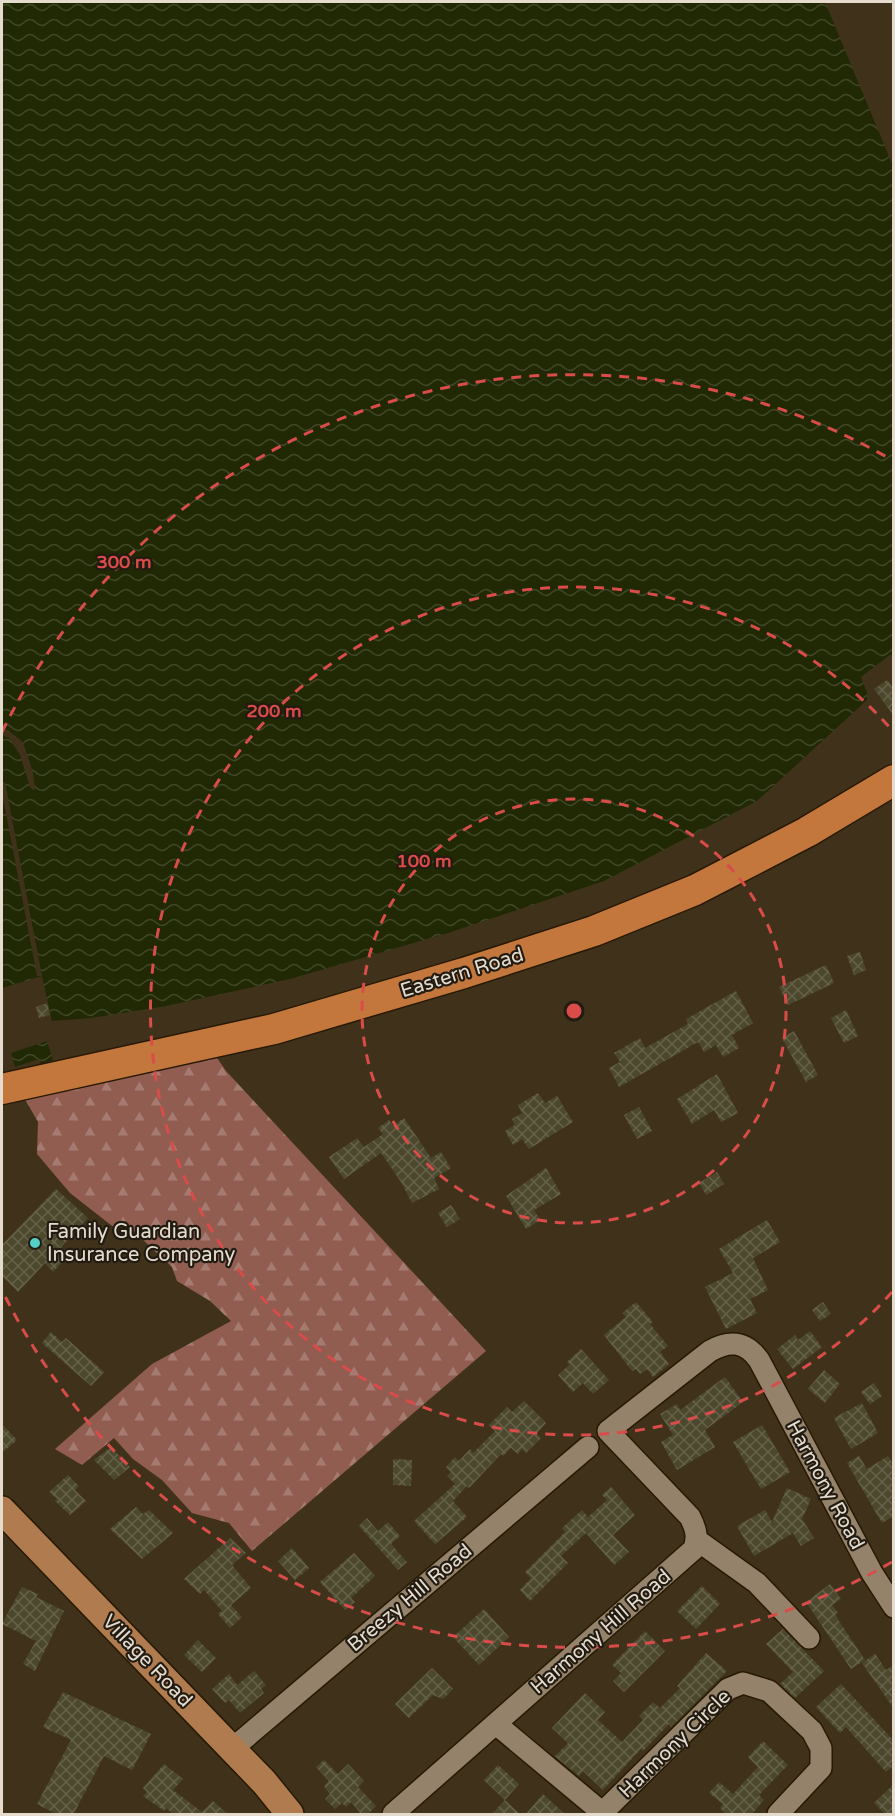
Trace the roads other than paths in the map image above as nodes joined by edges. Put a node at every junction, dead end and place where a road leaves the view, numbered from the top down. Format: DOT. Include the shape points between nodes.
graph roads {
  1 [pos="894,780"];
  2 [pos="2,1089"];
  3 [pos="588,1446"];
  4 [pos="2,1510"];
  5 [pos="697,1540"];
  6 [pos="894,1607"];
  7 [pos="809,1638"];
  8 [pos="496,1724"];
  9 [pos="232,1749"];
  10 [pos="603,1814"];
  11 [pos="290,1815"];
  12 [pos="393,1815"];
  13 [pos="778,1815"];
  1 -- 2 [label="highway, Eastern Road" via="807,832 694,890 594,931 274,1029"];
  3 -- 9 [label="street, Breezy Hill Road"];
  4 -- 9 [label="main road, Village Road"];
  5 -- 6 [label="street, Harmony Road" via="690,1517 608,1431 710,1351 739,1345 751,1349 759,1360"];
  5 -- 7 [label="street" via="757,1583"];
  5 -- 8 [label="street, Harmony Hill Road" via="682,1560"];
  8 -- 10 [label="street, Harmony Circle"];
  8 -- 12 [label="street, Harmony Hill Road"];
  9 -- 11 [label="main road, Village Road"];
  10 -- 13 [label="street, Harmony Circle" via="728,1689 743,1683 768,1691 812,1731 821,1748 821,1768"];
}
